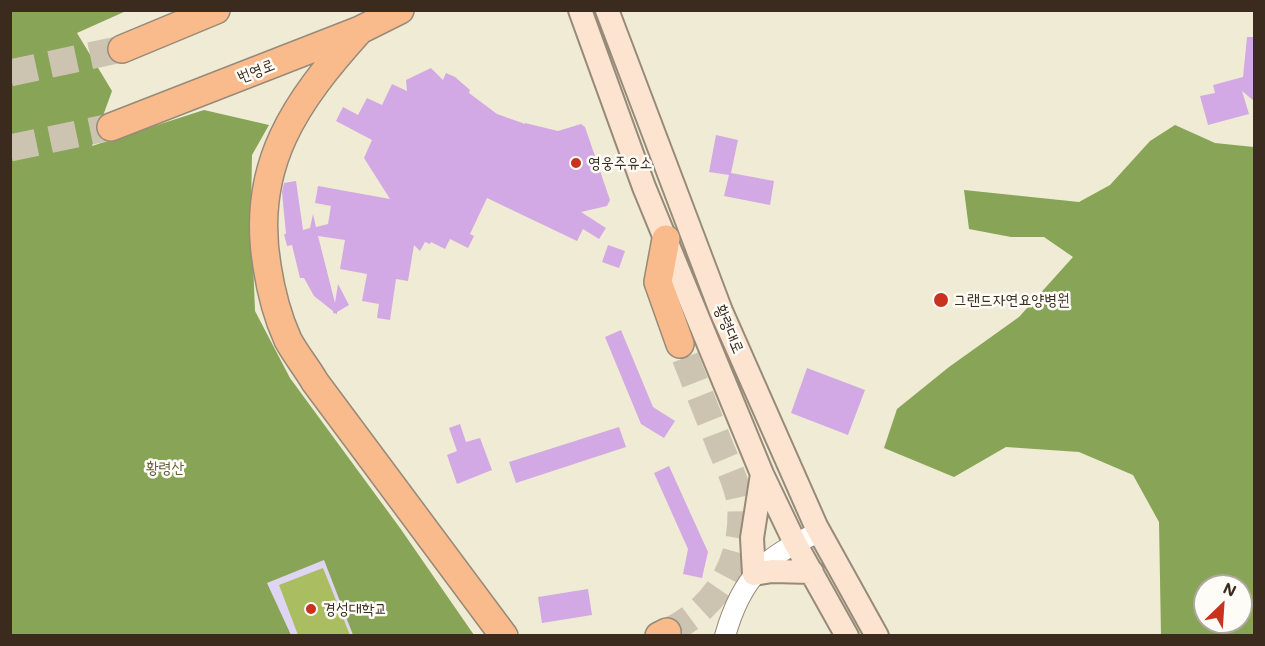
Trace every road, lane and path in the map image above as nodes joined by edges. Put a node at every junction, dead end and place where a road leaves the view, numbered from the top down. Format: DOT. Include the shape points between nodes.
graph roads {
  1 [pos="216,10"];
  2 [pos="400,10"];
  3 [pos="580,10"];
  4 [pos="607,10"];
  5 [pos="360,30"];
  6 [pos="122,49"];
  7 [pos="111,127"];
  8 [pos="666,239"];
  9 [pos="680,344"];
  10 [pos="382,472"];
  11 [pos="762,474"];
  12 [pos="819,532"];
  13 [pos="795,543"];
  14 [pos="812,572"];
  15 [pos="754,574"];
  16 [pos="504,636"];
  17 [pos="525,636"];
  18 [pos="725,636"];
  19 [pos="847,636"];
  20 [pos="877,636"];
  1 -- 6 [label="highway"];
  2 -- 5 [label="highway, 번영로"];
  3 -- 8 [label="main road, 황령대로"];
  4 -- 12 [label="main road, 황령대로" via="721,311"];
  5 -- 7 [label="highway, 번영로"];
  5 -- 10 [label="highway" via="321,75 285,130 266,187 262,214 274,306 289,341"];
  8 -- 9 [label="highway" via="658,282"];
  8 -- 11 [label="main road, 황령대로"];
  10 -- 16 [label="highway"];
  10 -- 17 [label="highway" via="494,611"];
  11 -- 13 [label="main road, 황령대로"];
  11 -- 15 [label="main road" via="752,538"];
  12 -- 13 [label="street"];
  12 -- 20 [label="main road, 황령대로"];
  13 -- 14 [label="main road, 황령대로"];
  13 -- 15 [label="street"];
  14 -- 15 [label="main road"];
  14 -- 19 [label="main road, 황령대로"];
  15 -- 18 [label="street" via="738,600"];
}
